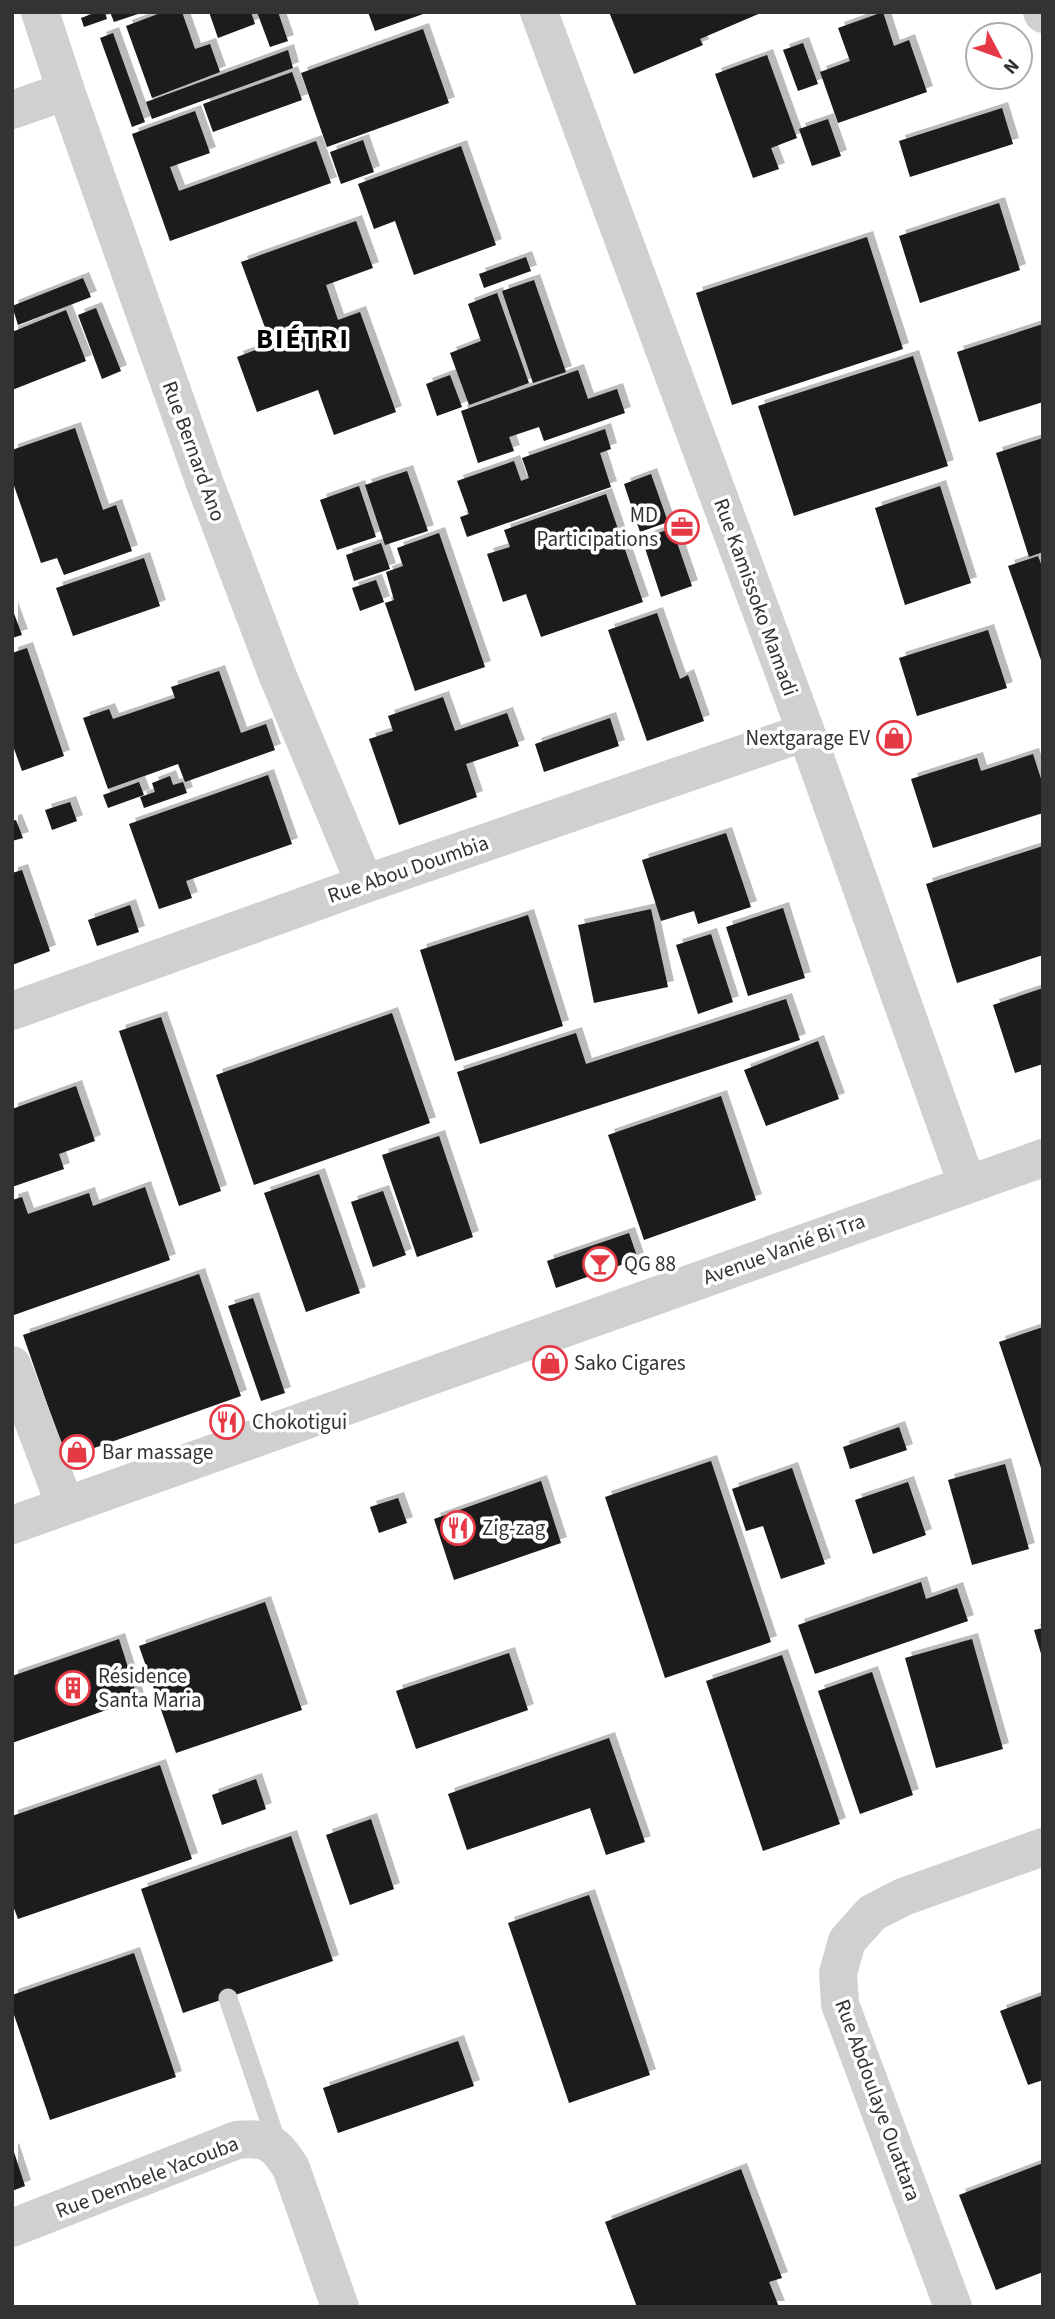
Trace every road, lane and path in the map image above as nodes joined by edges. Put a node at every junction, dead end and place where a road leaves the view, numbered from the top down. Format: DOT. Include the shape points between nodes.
graph roads {
  1 [pos="40,12"];
  2 [pos="539,12"];
  3 [pos="66,91"];
  4 [pos="12,110"];
  5 [pos="806,732"];
  6 [pos="365,884"];
  7 [pos="12,1011"];
  8 [pos="1043,1157"];
  9 [pos="967,1184"];
  10 [pos="12,1365"];
  11 [pos="65,1505"];
  12 [pos="12,1525"];
  13 [pos="1043,1847"];
  14 [pos="228,1998"];
  15 [pos="280,2151"];
  16 [pos="12,2228"];
  17 [pos="340,2307"];
  18 [pos="953,2307"];
  1 -- 3 [label="street, Rue Bernard Ano"];
  2 -- 5 [label="street, Rue Kamissoko Mamadi"];
  3 -- 4 [label="street"];
  3 -- 6 [label="street, Rue Bernard Ano" via="204,481"];
  5 -- 6 [label="street, Rue Abou Doumbia"];
  5 -- 9 [label="street, Rue Kamissoko Mamadi"];
  6 -- 7 [label="street, Rue Abou Doumbia"];
  8 -- 9 [label="street, Avenue Vanié Bi Tra"];
  9 -- 11 [label="street, Avenue Vanié Bi Tra"];
  10 -- 11 [label="street"];
  11 -- 12 [label="street, Avenue Vanié Bi Tra"];
  13 -- 18 [label="street, Rue Abdoulaye Ouattara" via="903,1897 872,1913 847,1941 838,1973 840,2004"];
  14 -- 15 [label="lane"];
  15 -- 16 [label="street, Rue Dembele Yacouba" via="269,2141 237,2140"];
  15 -- 17 [label="street" via="291,2168"];
}
